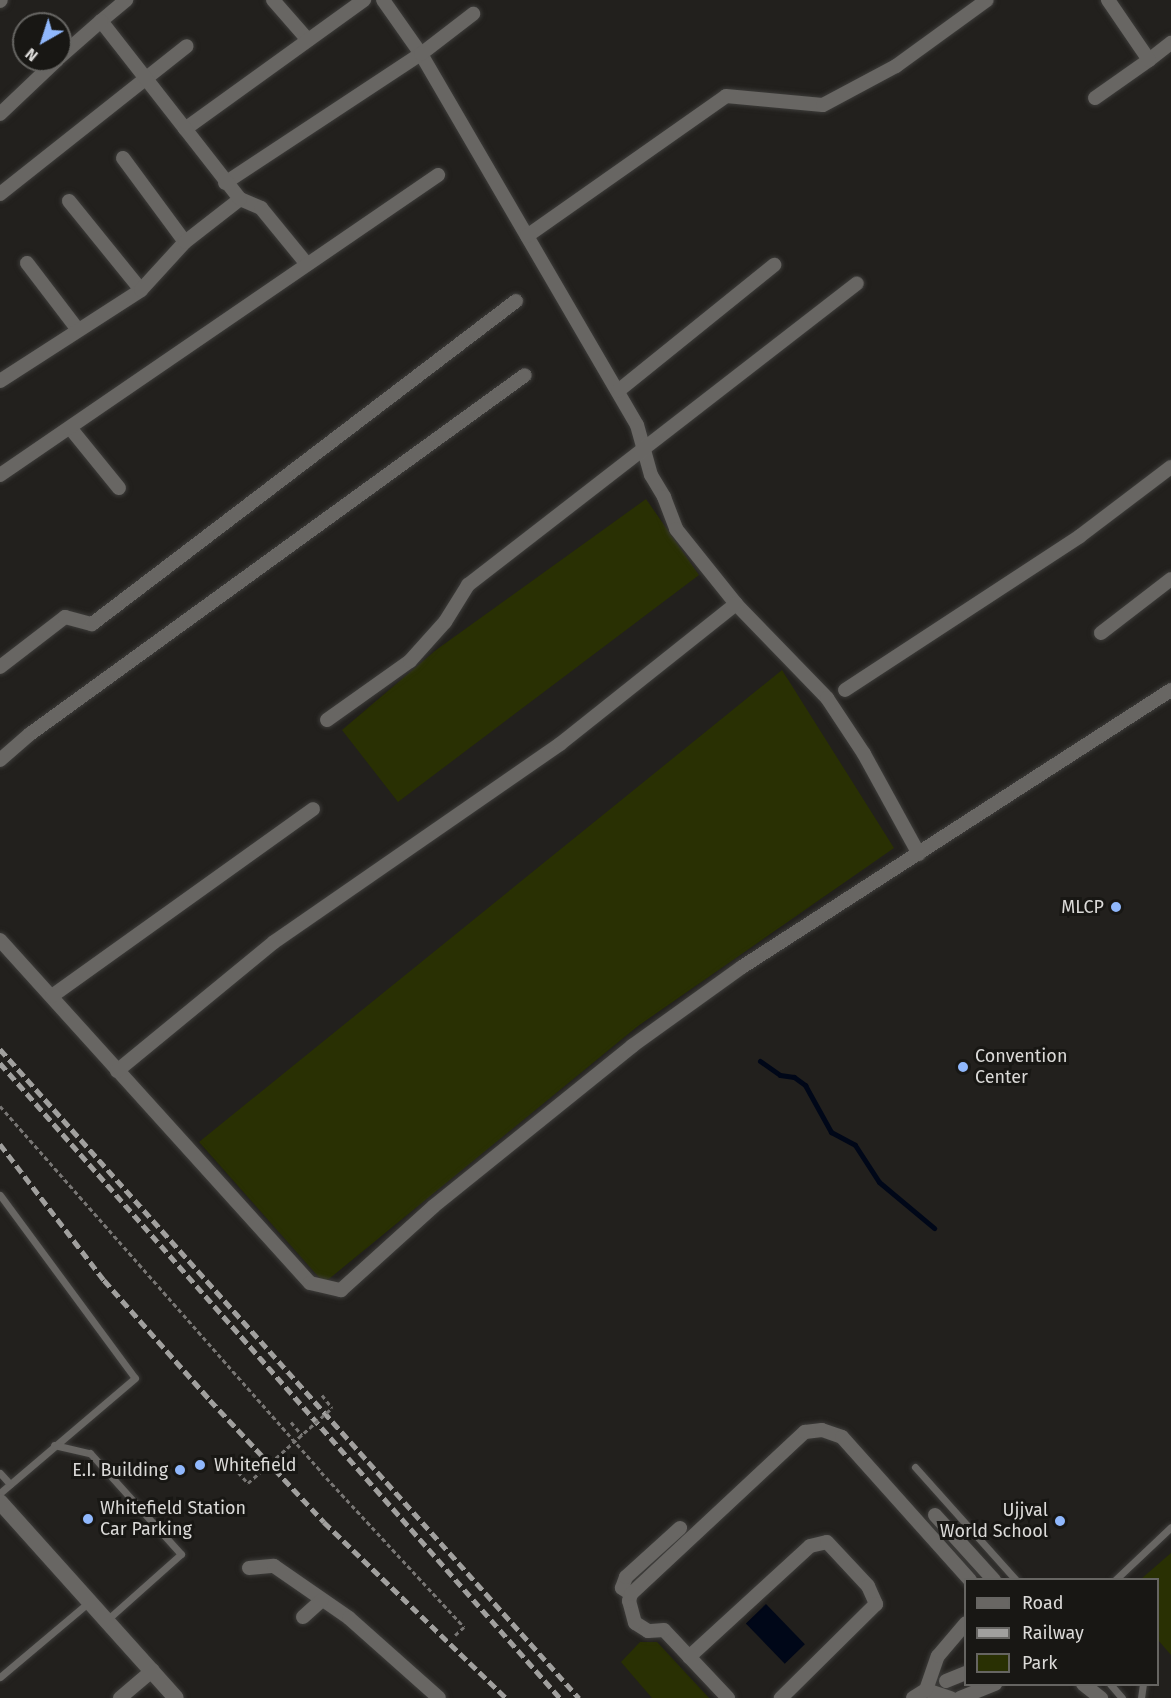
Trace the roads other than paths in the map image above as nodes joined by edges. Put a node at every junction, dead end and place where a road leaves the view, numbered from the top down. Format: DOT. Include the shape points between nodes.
graph roads {
  1 [pos="126,0"];
  2 [pos="273,0"];
  3 [pos="364,0"];
  4 [pos="383,0"];
  5 [pos="987,0"];
  6 [pos="1108,0"];
  7 [pos="473,14"];
  8 [pos="101,21"];
  9 [pos="308,40"];
  10 [pos="1171,43"];
  11 [pos="187,46"];
  12 [pos="72,47"];
  13 [pos="421,54"];
  14 [pos="1149,60"];
  15 [pos="45,72"];
  16 [pos="145,77"];
  17 [pos="1095,98"];
  18 [pos="0,114"];
  19 [pos="185,129"];
  20 [pos="123,158"];
  21 [pos="438,175"];
  22 [pos="225,183"];
  23 [pos="0,194"];
  24 [pos="240,200"];
  25 [pos="69,201"];
  26 [pos="527,236"];
  27 [pos="185,242"];
  28 [pos="27,263"];
  29 [pos="306,263"];
  30 [pos="774,266"];
  31 [pos="857,283"];
  32 [pos="141,290"];
  33 [pos="516,301"];
  34 [pos="78,330"];
  35 [pos="525,375"];
  36 [pos="0,381"];
  37 [pos="618,391"];
  38 [pos="71,429"];
  39 [pos="643,449"];
  40 [pos="1171,467"];
  41 [pos="0,475"];
  42 [pos="119,488"];
  43 [pos="1171,579"];
  44 [pos="736,604"];
  45 [pos="1101,633"];
  46 [pos="0,667"];
  47 [pos="845,690"];
  48 [pos="1171,690"];
  49 [pos="327,720"];
  50 [pos="0,760"];
  51 [pos="313,809"];
  52 [pos="919,854"];
  53 [pos="0,940"];
  54 [pos="52,996"];
  55 [pos="117,1071"];
  56 [pos="0,1195"];
  57 [pos="54,1445"];
  58 [pos="915,1467"];
  59 [pos="0,1473"];
  60 [pos="10,1484"];
  61 [pos="0,1493"];
  62 [pos="0,1502"];
  63 [pos="935,1515"];
  64 [pos="1171,1527"];
  65 [pos="680,1528"];
  66 [pos="249,1568"];
  67 [pos="968,1578"];
  68 [pos="992,1578"];
  69 [pos="1014,1578"];
  70 [pos="1117,1578"];
  71 [pos="631,1593"];
  72 [pos="91,1600"];
  73 [pos="322,1600"];
  74 [pos="303,1617"];
  75 [pos="108,1619"];
  76 [pos="964,1625"];
  77 [pos="689,1657"];
  78 [pos="153,1670"];
  79 [pos="964,1674"];
  80 [pos="0,1677"];
  81 [pos="946,1681"];
  82 [pos="990,1686"];
  83 [pos="1086,1686"];
  84 [pos="1112,1686"];
  85 [pos="926,1690"];
  86 [pos="120,1698"];
  87 [pos="176,1698"];
  88 [pos="439,1698"];
  89 [pos="728,1698"];
  90 [pos="781,1698"];
  91 [pos="914,1698"];
  92 [pos="951,1698"];
  93 [pos="960,1698"];
  94 [pos="1101,1698"];
  95 [pos="1122,1698"];
  1 -- 8 [label="street"];
  2 -- 9 [label="street"];
  3 -- 9 [label="street"];
  4 -- 13 [label="street"];
  5 -- 26 [label="street" via="896,66 823,105 726,96"];
  6 -- 14 [label="street"];
  7 -- 13 [label="street"];
  8 -- 12 [label="street"];
  8 -- 16 [label="street"];
  9 -- 19 [label="street"];
  10 -- 14 [label="street"];
  11 -- 16 [label="street"];
  13 -- 22 [label="street"];
  13 -- 26 [label="street"];
  14 -- 17 [label="street"];
  15 -- 18 [label="street"];
  16 -- 19 [label="street"];
  16 -- 23 [label="street"];
  19 -- 22 [label="street"];
  20 -- 27 [label="street"];
  21 -- 29 [label="street"];
  22 -- 24 [label="street"];
  24 -- 27 [label="street"];
  24 -- 29 [label="street" via="261,208"];
  25 -- 32 [label="street"];
  26 -- 37 [label="street"];
  27 -- 32 [label="street"];
  28 -- 34 [label="street"];
  29 -- 38 [label="street"];
  30 -- 37 [label="street"];
  31 -- 39 [label="street"];
  32 -- 34 [label="street"];
  33 -- 46 [label="street" via="92,624 65,617"];
  34 -- 36 [label="street"];
  35 -- 50 [label="street" via="39,727"];
  37 -- 39 [label="street" via="638,425"];
  38 -- 41 [label="street"];
  38 -- 42 [label="street"];
  39 -- 44 [label="street" via="676,529"];
  39 -- 49 [label="street" via="468,585 446,622 410,661"];
  40 -- 47 [label="street" via="1080,536"];
  43 -- 45 [label="street"];
  44 -- 52 [label="street" via="827,698 864,754"];
  44 -- 55 [label="street" via="560,744 274,942"];
  48 -- 52 [label="street"];
  51 -- 54 [label="street"];
  52 -- 55 [label="street" via="742,967 632,1046 434,1206 341,1290 310,1283"];
  53 -- 54 [label="street"];
  54 -- 55 [label="street"];
  56 -- 57 [label="lane" via="135,1378"];
  57 -- 60 [label="lane"];
  57 -- 75 [label="lane" via="90,1453 181,1554"];
  58 -- 69 [label="lane"];
  59 -- 60 [label="lane"];
  60 -- 61 [label="lane"];
  62 -- 72 [label="street"];
  63 -- 68 [label="street"];
  64 -- 70 [label="lane"];
  65 -- 71 [label="street" via="626,1577 622,1588"];
  66 -- 73 [label="street" via="274,1566"];
  67 -- 71 [label="street" via="842,1437 813,1430 805,1432"];
  71 -- 77 [label="street" via="629,1609 635,1623 648,1631 664,1630"];
  72 -- 75 [label="street"];
  72 -- 80 [label="lane"];
  73 -- 74 [label="street"];
  73 -- 88 [label="street" via="349,1618"];
  75 -- 78 [label="street"];
  76 -- 85 [label="street" via="938,1656"];
  77 -- 89 [label="street"];
  77 -- 90 [label="street" via="810,1546 827,1542 868,1586 876,1604"];
  78 -- 86 [label="street"];
  78 -- 87 [label="street"];
  79 -- 81 [label="street"];
  82 -- 93 [label="street"];
  83 -- 94 [label="street"];
  84 -- 95 [label="lane"];
  85 -- 91 [label="street"];
  85 -- 92 [label="street"];
}
